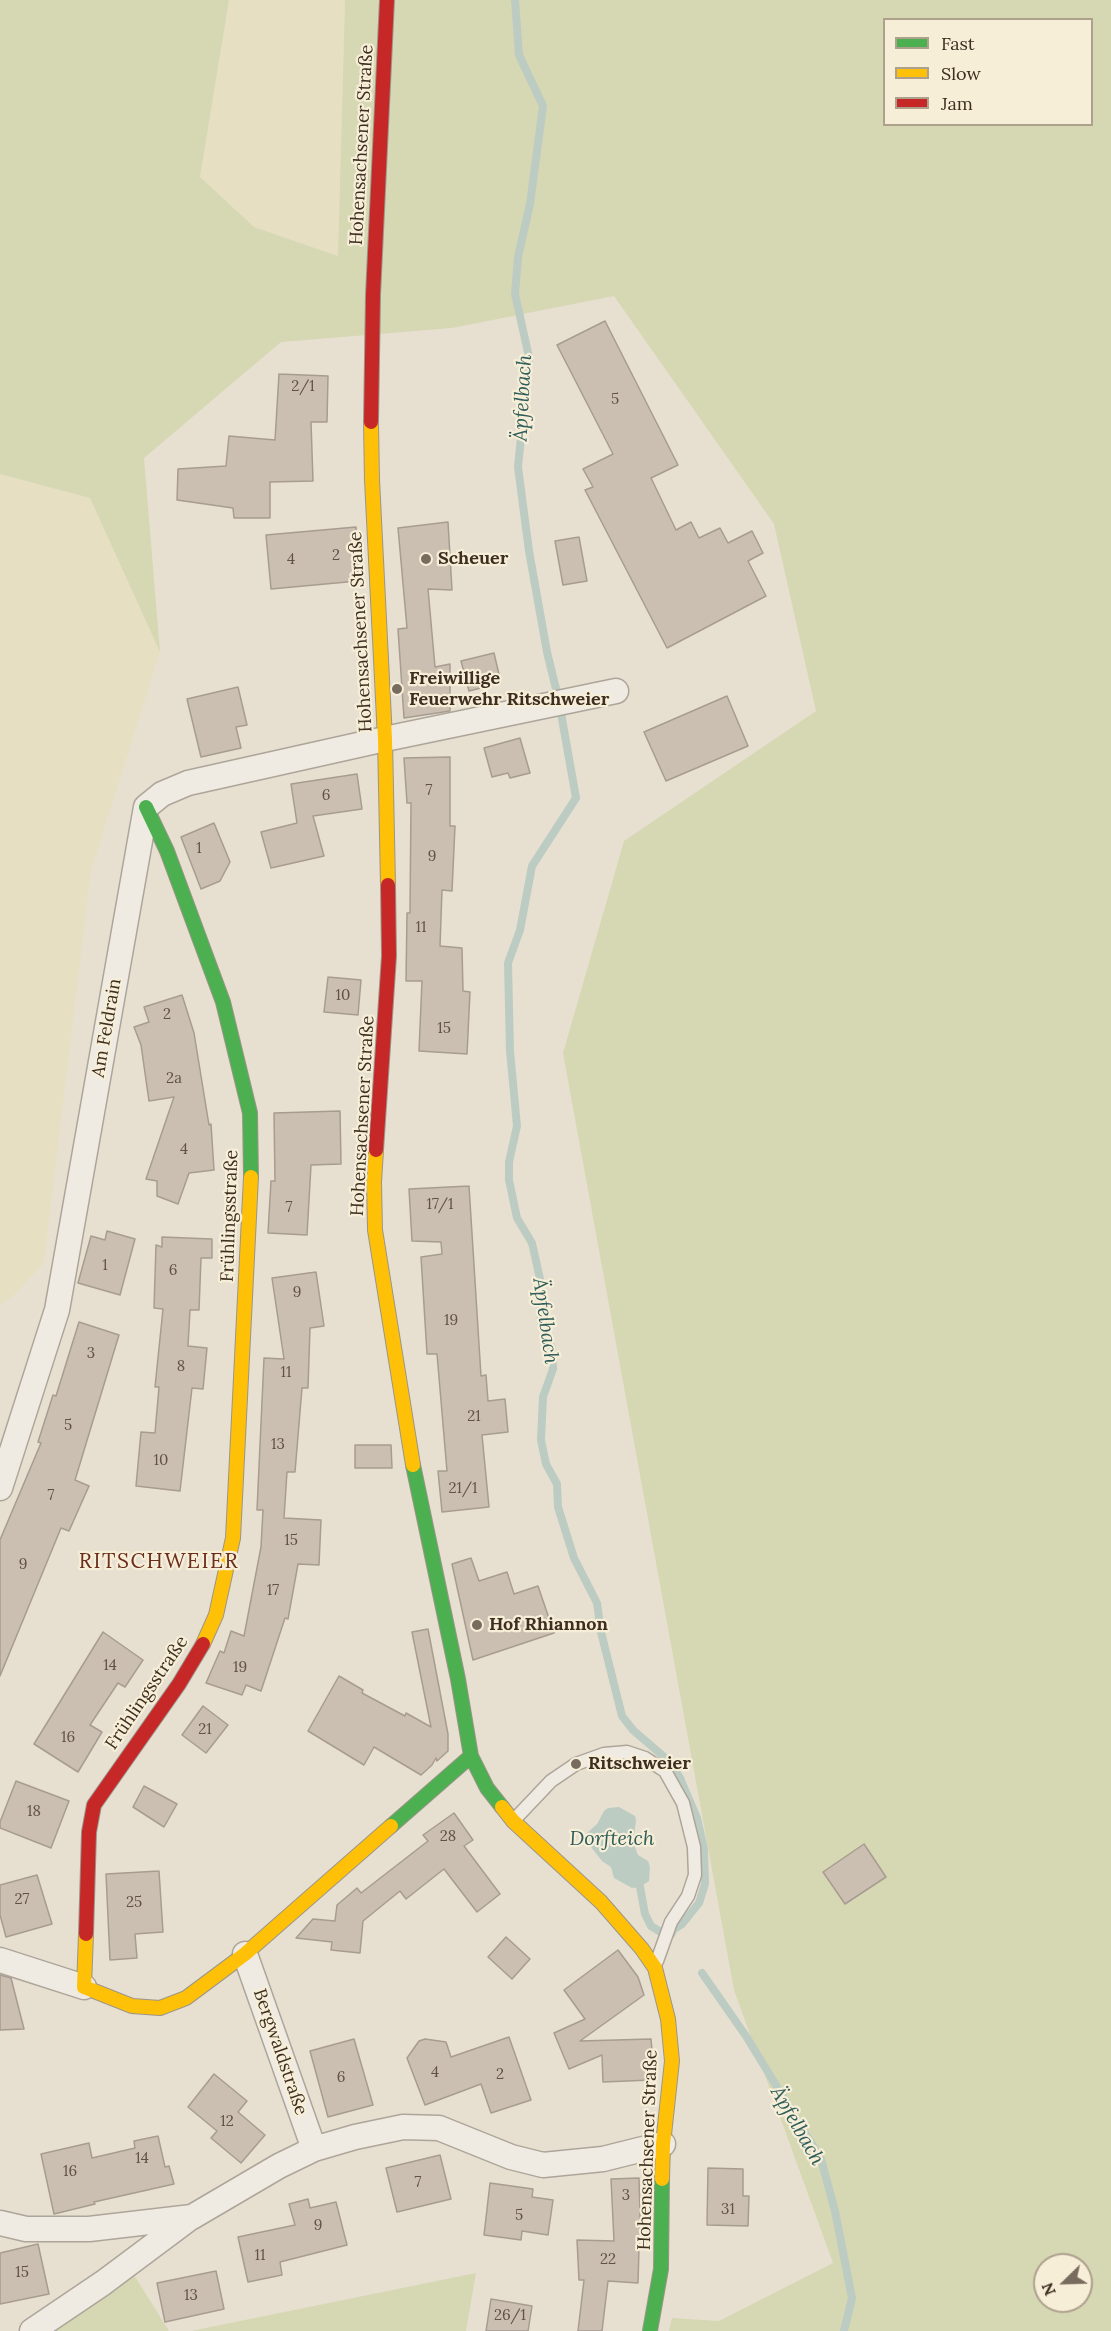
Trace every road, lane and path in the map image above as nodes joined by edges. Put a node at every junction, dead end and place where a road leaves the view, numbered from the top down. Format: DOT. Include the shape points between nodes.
graph roads {
  1 [pos="387,0"];
  2 [pos="616,691"];
  3 [pos="385,739"];
  4 [pos="146,807"];
  5 [pos="0,1488"];
  6 [pos="471,1756"];
  7 [pos="516,1818"];
  8 [pos="245,1954"];
  9 [pos="0,1960"];
  10 [pos="655,1968"];
  11 [pos="84,1987"];
  12 [pos="663,2144"];
  13 [pos="314,2149"];
  14 [pos="192,2217"];
  15 [pos="0,2223"];
  16 [pos="32,2331"];
  17 [pos="650,2331"];
  1 -- 3 [label="street, Hohensachsener Straße" via="371,388"];
  2 -- 3 [label="street"];
  3 -- 4 [label="street" via="188,783 162,794"];
  3 -- 6 [label="street, Hohensachsener Straße" via="389,956 374,1182 375,1230 417,1488"];
  4 -- 5 [label="street, Am Feldrain" via="57,1310"];
  4 -- 11 [label="street, Frühlingsstraße" via="167,851 223,1002 250,1113 250,1205 232,1538 216,1615 179,1684 94,1805 89,1832"];
  6 -- 7 [label="street, Hohensachsener Straße" via="487,1788"];
  6 -- 8 [label="street"];
  7 -- 10 [label="street, Hohensachsener Straße" via="601,1902"];
  7 -- 10 [label="lane" via="551,1781 576,1764 604,1754 627,1752 665,1771 683,1803 694,1847 695,1875 688,1896 671,1922"];
  8 -- 11 [label="street" via="186,1998 160,2008 132,2006"];
  8 -- 13 [label="street, Bergwaldstraße"];
  9 -- 11 [label="street"];
  10 -- 12 [label="street, Hohensachsener Straße" via="668,2019 672,2061"];
  12 -- 13 [label="street" via="603,2159 543,2165 511,2157 439,2128 403,2127"];
  12 -- 17 [label="street, Hohensachsener Straße" via="661,2269"];
  13 -- 14 [label="street"];
  14 -- 15 [label="street" via="89,2229 26,2229"];
  14 -- 16 [label="street"];
}
